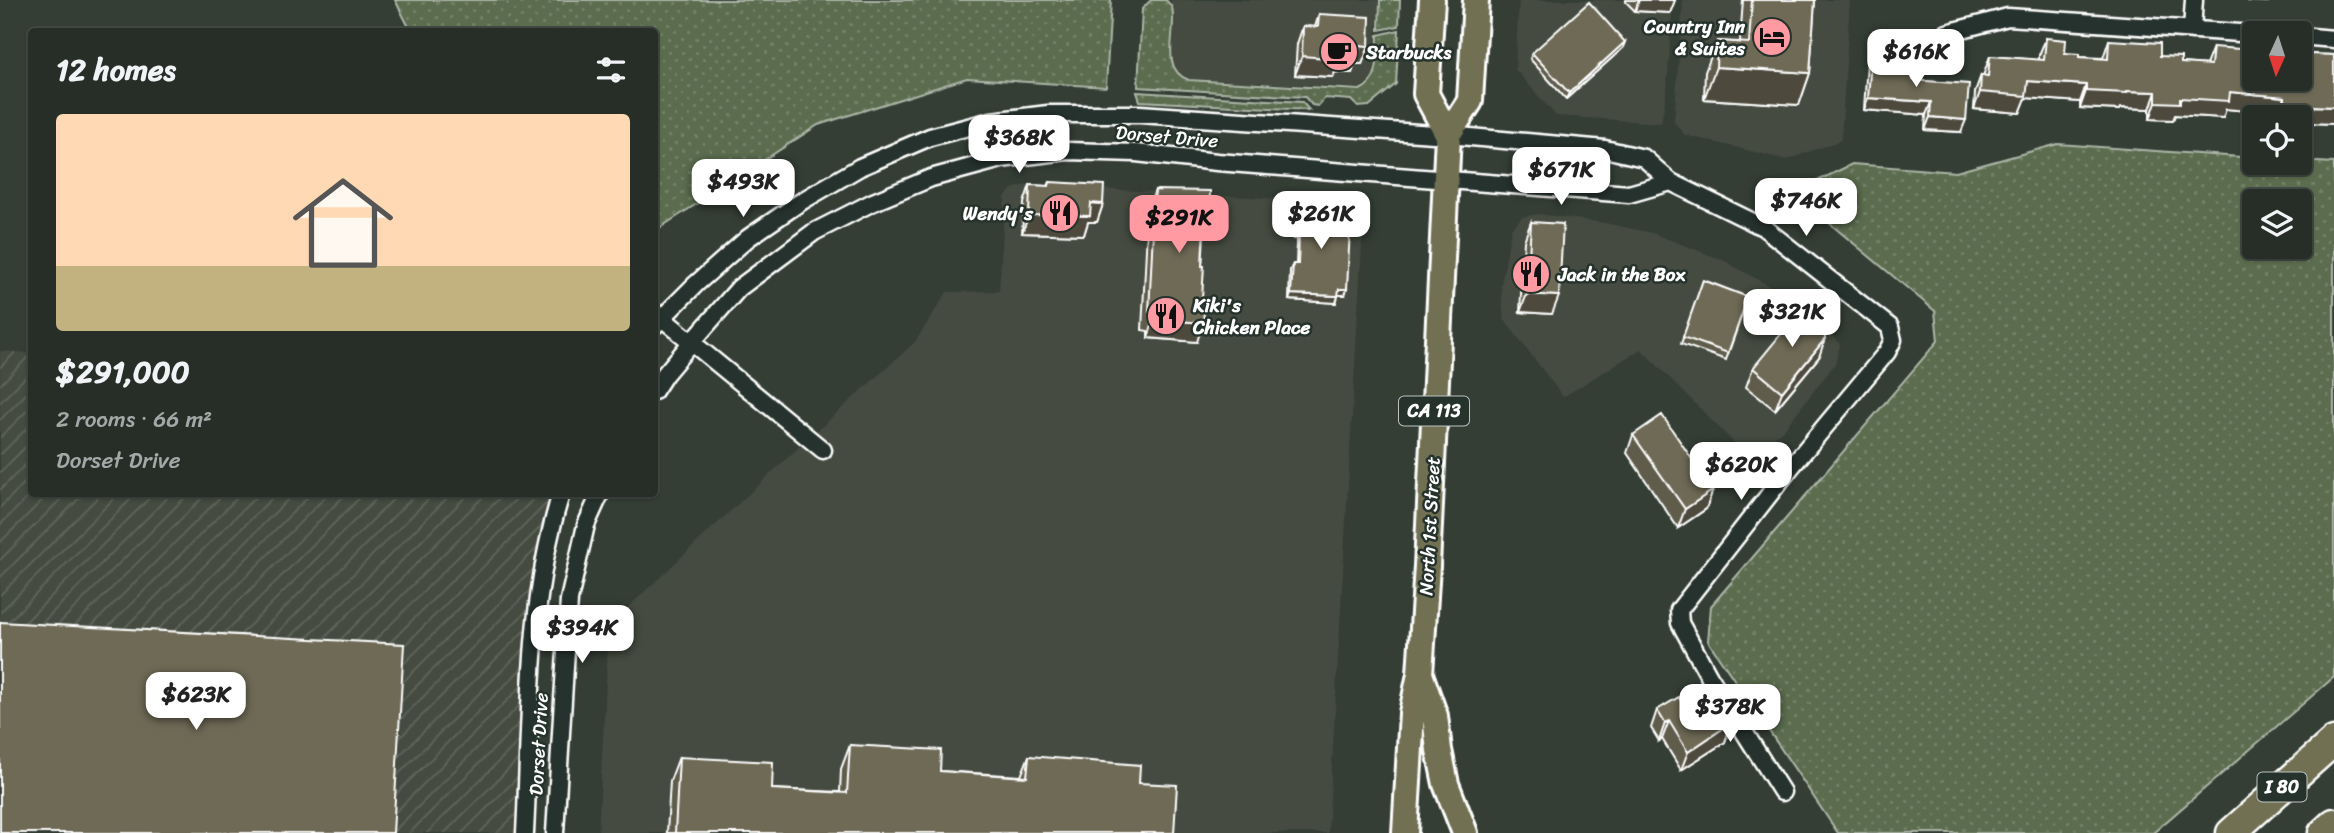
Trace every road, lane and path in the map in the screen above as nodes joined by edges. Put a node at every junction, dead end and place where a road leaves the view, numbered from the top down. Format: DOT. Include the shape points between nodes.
graph roads {
  1 [pos="1432,0"];
  2 [pos="1476,0"];
  3 [pos="2194,0"];
  4 [pos="2192,30"];
  5 [pos="1947,33"];
  6 [pos="2242,33"];
  7 [pos="2312,37"];
  8 [pos="2334,38"];
  9 [pos="1448,135"];
  10 [pos="1446,180"];
  11 [pos="1671,183"];
  12 [pos="658,322"];
  13 [pos="691,343"];
  14 [pos="658,386"];
  15 [pos="823,450"];
  16 [pos="560,497"];
  17 [pos="599,497"];
  18 [pos="1420,674"];
  19 [pos="2334,741"];
  20 [pos="1782,792"];
  21 [pos="2334,823"];
  22 [pos="525,833"];
  23 [pos="555,833"];
  24 [pos="1405,833"];
  25 [pos="1465,833"];
  26 [pos="2231,833"];
  27 [pos="2323,833"];
  1 -- 9 [label="main road" via="1426,94"];
  2 -- 9 [label="main road" via="1470,101"];
  3 -- 4 [label="street"];
  4 -- 5 [label="street" via="2008,17"];
  4 -- 6 [label="street"];
  7 -- 8 [label="street"];
  9 -- 10 [label="main road, North 1st Street / CA 113"];
  9 -- 11 [label="street, Dorset Drive" via="1605,149 1644,158"];
  9 -- 12 [label="street, Dorset Drive" via="1122,114 1048,114 991,121 918,142 860,167 802,201 748,238"];
  10 -- 11 [label="street, Dorset Drive" via="1629,194"];
  10 -- 13 [label="street, Dorset Drive" via="1136,153 1068,150 1000,159 931,178 814,232 739,288"];
  10 -- 18 [label="main road, North 1st Street / CA 113"];
  11 -- 20 [label="street, Dorset Drive" via="1763,228 1890,327 1893,340 1679,610 1680,623 1709,676"];
  12 -- 13 [label="street"];
  13 -- 14 [label="street, Dorset Drive"];
  13 -- 15 [label="street"];
  16 -- 22 [label="street, Dorset Drive" via="533,637"];
  17 -- 23 [label="street, Dorset Drive" via="586,525 569,600"];
  18 -- 24 [label="main road, North 1st Street / CA 113" via="1412,713"];
  18 -- 25 [label="main road, CA 113" via="1435,716 1446,784"];
  19 -- 26 [label="highway, I 80"];
  21 -- 27 [label="highway"];
}
